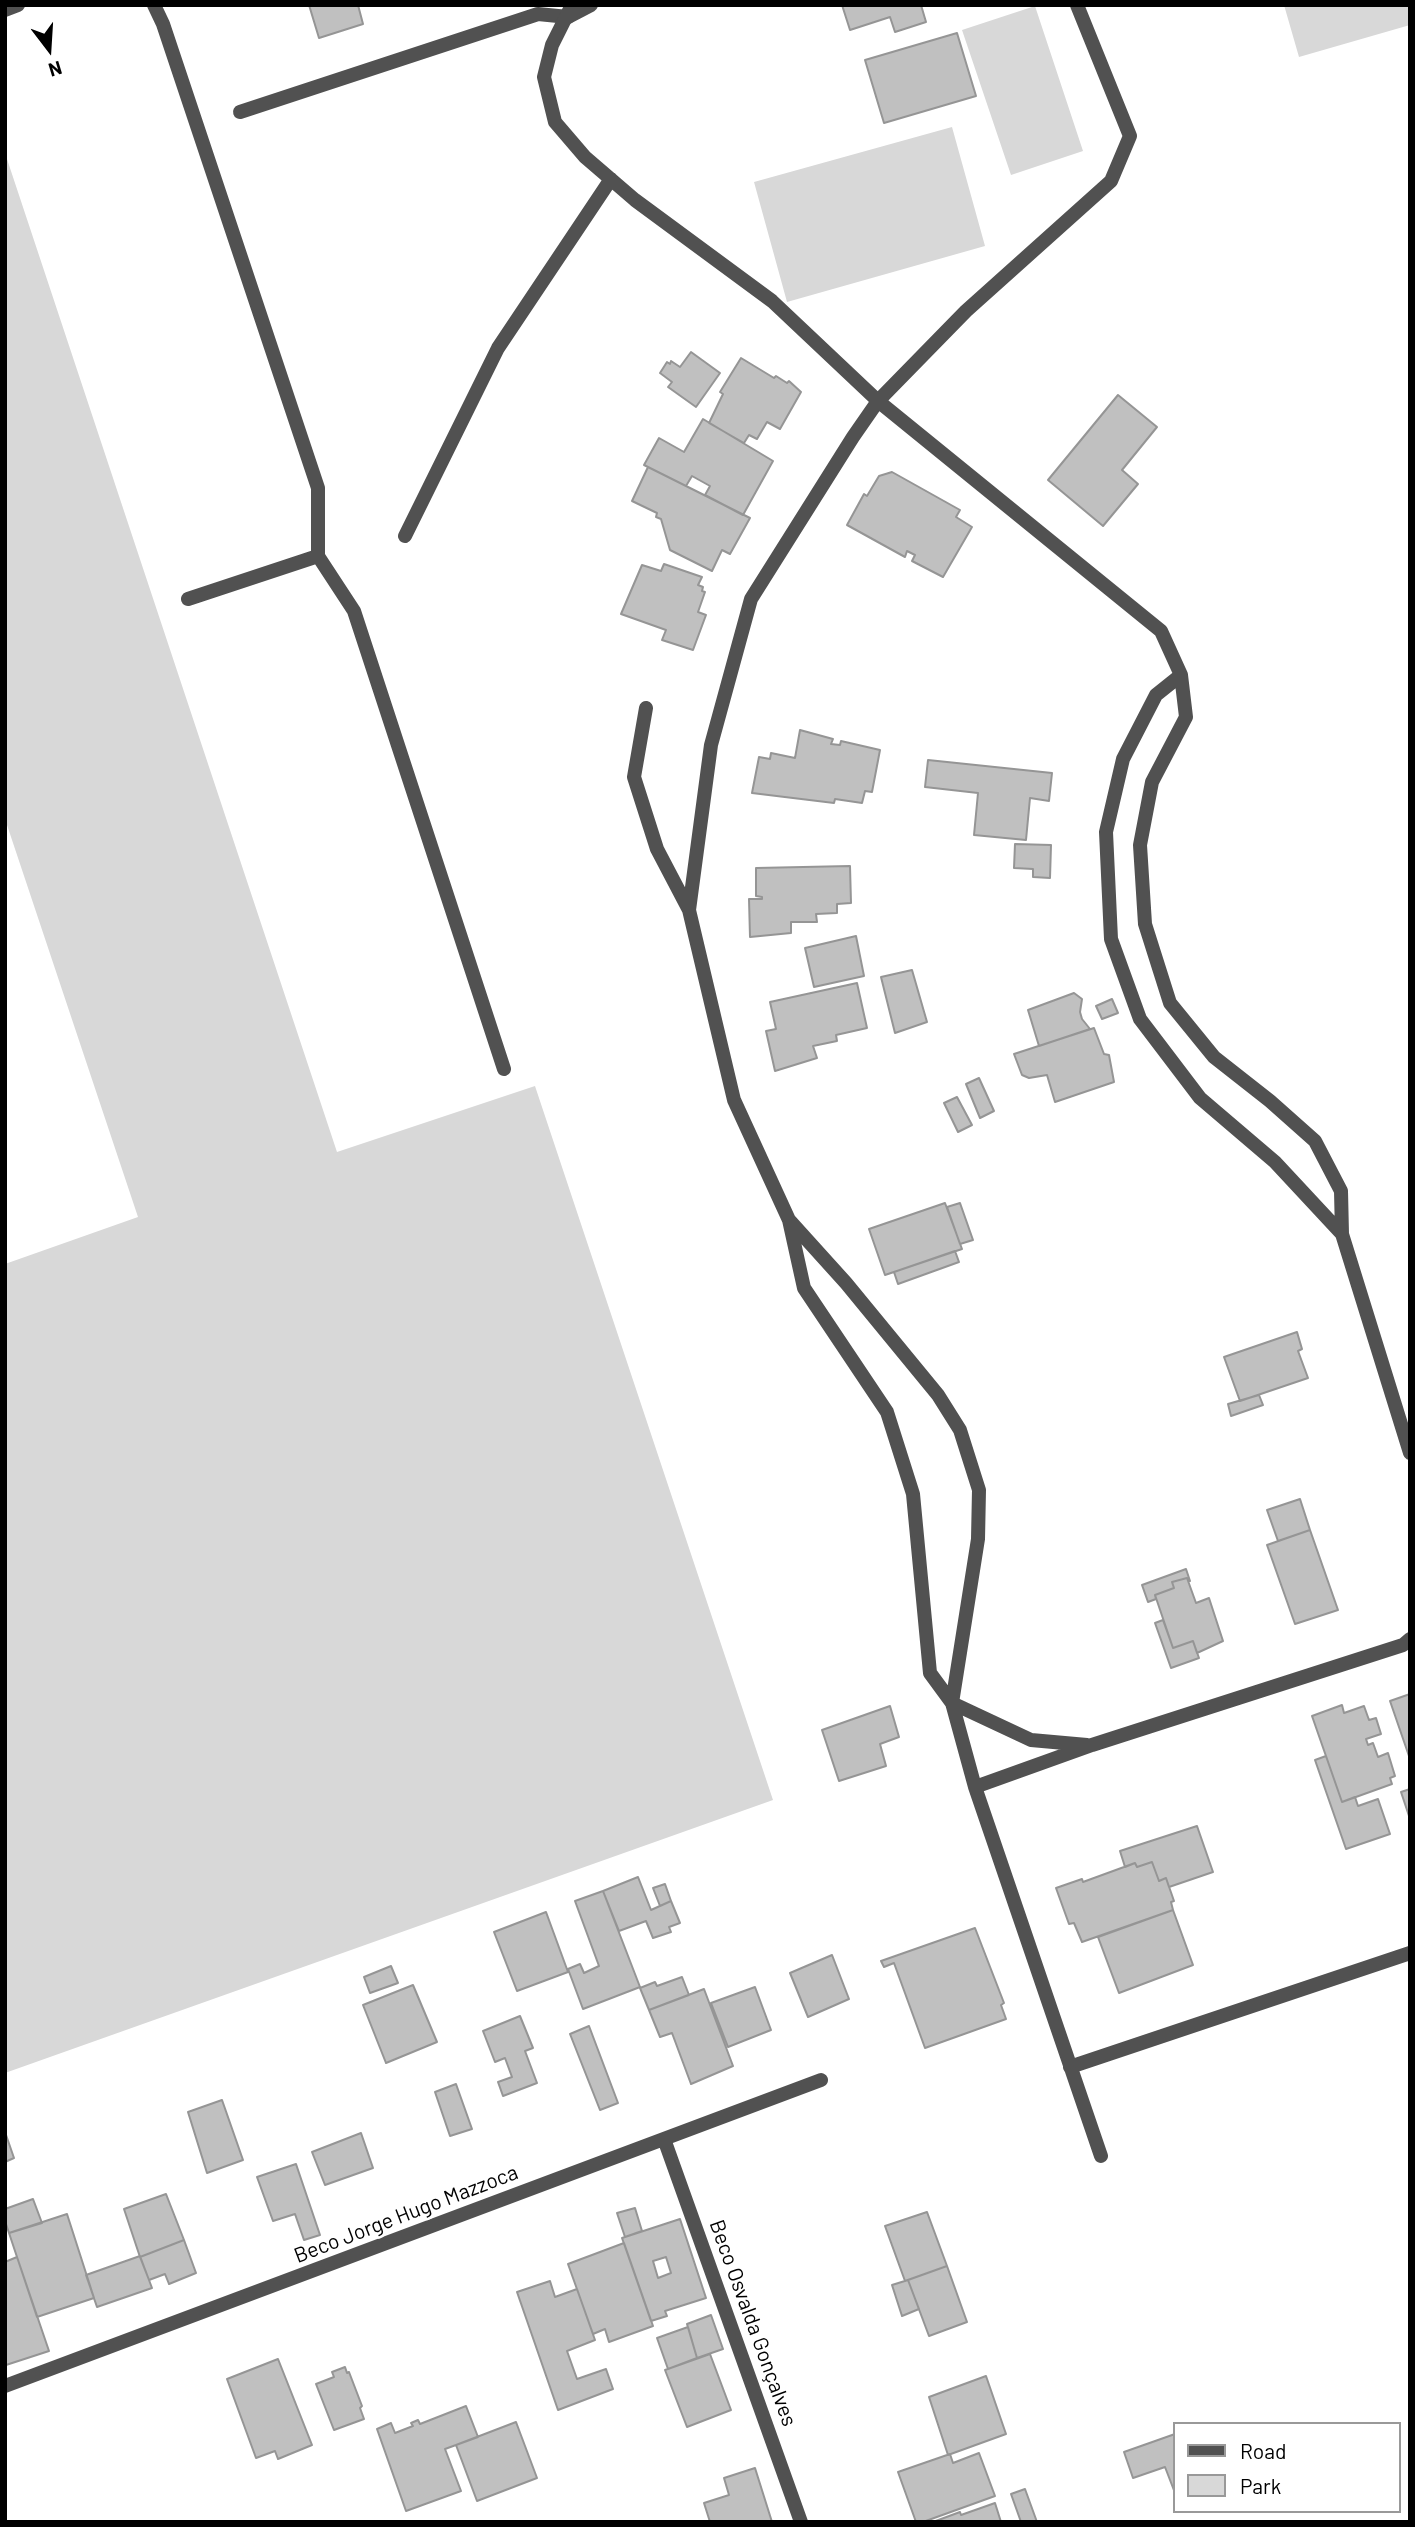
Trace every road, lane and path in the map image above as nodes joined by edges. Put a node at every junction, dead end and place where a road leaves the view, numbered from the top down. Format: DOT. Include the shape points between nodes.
graph roads {
  1 [pos="18,5"];
  2 [pos="154,5"];
  3 [pos="591,5"];
  4 [pos="1077,5"];
  5 [pos="5,10"];
  6 [pos="570,11"];
  7 [pos="240,112"];
  8 [pos="611,180"];
  9 [pos="878,401"];
  10 [pos="405,536"];
  11 [pos="318,556"];
  12 [pos="187,600"];
  13 [pos="1181,675"];
  14 [pos="646,708"];
  15 [pos="689,910"];
  16 [pos="504,1069"];
  17 [pos="789,1220"];
  18 [pos="1342,1234"];
  19 [pos="1410,1453"];
  20 [pos="1410,1639"];
  21 [pos="953,1703"];
  22 [pos="1092,1745"];
  23 [pos="975,1787"];
  24 [pos="1410,1953"];
  25 [pos="1070,2067"];
  26 [pos="821,2080"];
  27 [pos="664,2139"];
  28 [pos="1101,2156"];
  29 [pos="5,2386"];
  30 [pos="801,2522"];
  1 -- 5 [label="street"];
  2 -- 11 [label="street" via="318,488"];
  3 -- 6 [label="street"];
  4 -- 9 [label="street" via="1130,136 1111,181 966,311"];
  6 -- 7 [label="street" via="538,14"];
  6 -- 8 [label="street" via="552,45 544,76 555,122"];
  8 -- 9 [label="street" via="772,301"];
  8 -- 10 [label="street" via="498,348"];
  9 -- 13 [label="street" via="1161,631"];
  9 -- 15 [label="street" via="751,599 711,745"];
  11 -- 12 [label="street"];
  11 -- 16 [label="street" via="354,611"];
  13 -- 18 [label="street" via="1186,717 1152,782 1140,845 1145,924 1170,1003 1213,1057 1315,1141 1341,1191"];
  13 -- 18 [label="street" via="1156,695 1124,759 1106,832 1111,939 1140,1019 1200,1098 1275,1162"];
  14 -- 15 [label="street" via="634,777 657,849"];
  15 -- 17 [label="street" via="733,1100"];
  17 -- 21 [label="street" via="804,1288 887,1412 914,1494 930,1673"];
  17 -- 21 [label="street" via="846,1283 960,1430 979,1490 978,1539"];
  18 -- 19 [label="street"];
  20 -- 22 [label="street"];
  21 -- 22 [label="street" via="1031,1740"];
  21 -- 23 [label="street"];
  22 -- 23 [label="street"];
  23 -- 25 [label="street"];
  24 -- 25 [label="street"];
  25 -- 28 [label="street"];
  26 -- 27 [label="street, Beco Jorge Hugo Mazzoca"];
  27 -- 29 [label="street, Beco Jorge Hugo Mazzoca"];
  27 -- 30 [label="street, Beco Osvalda Gonçalves"];
}
